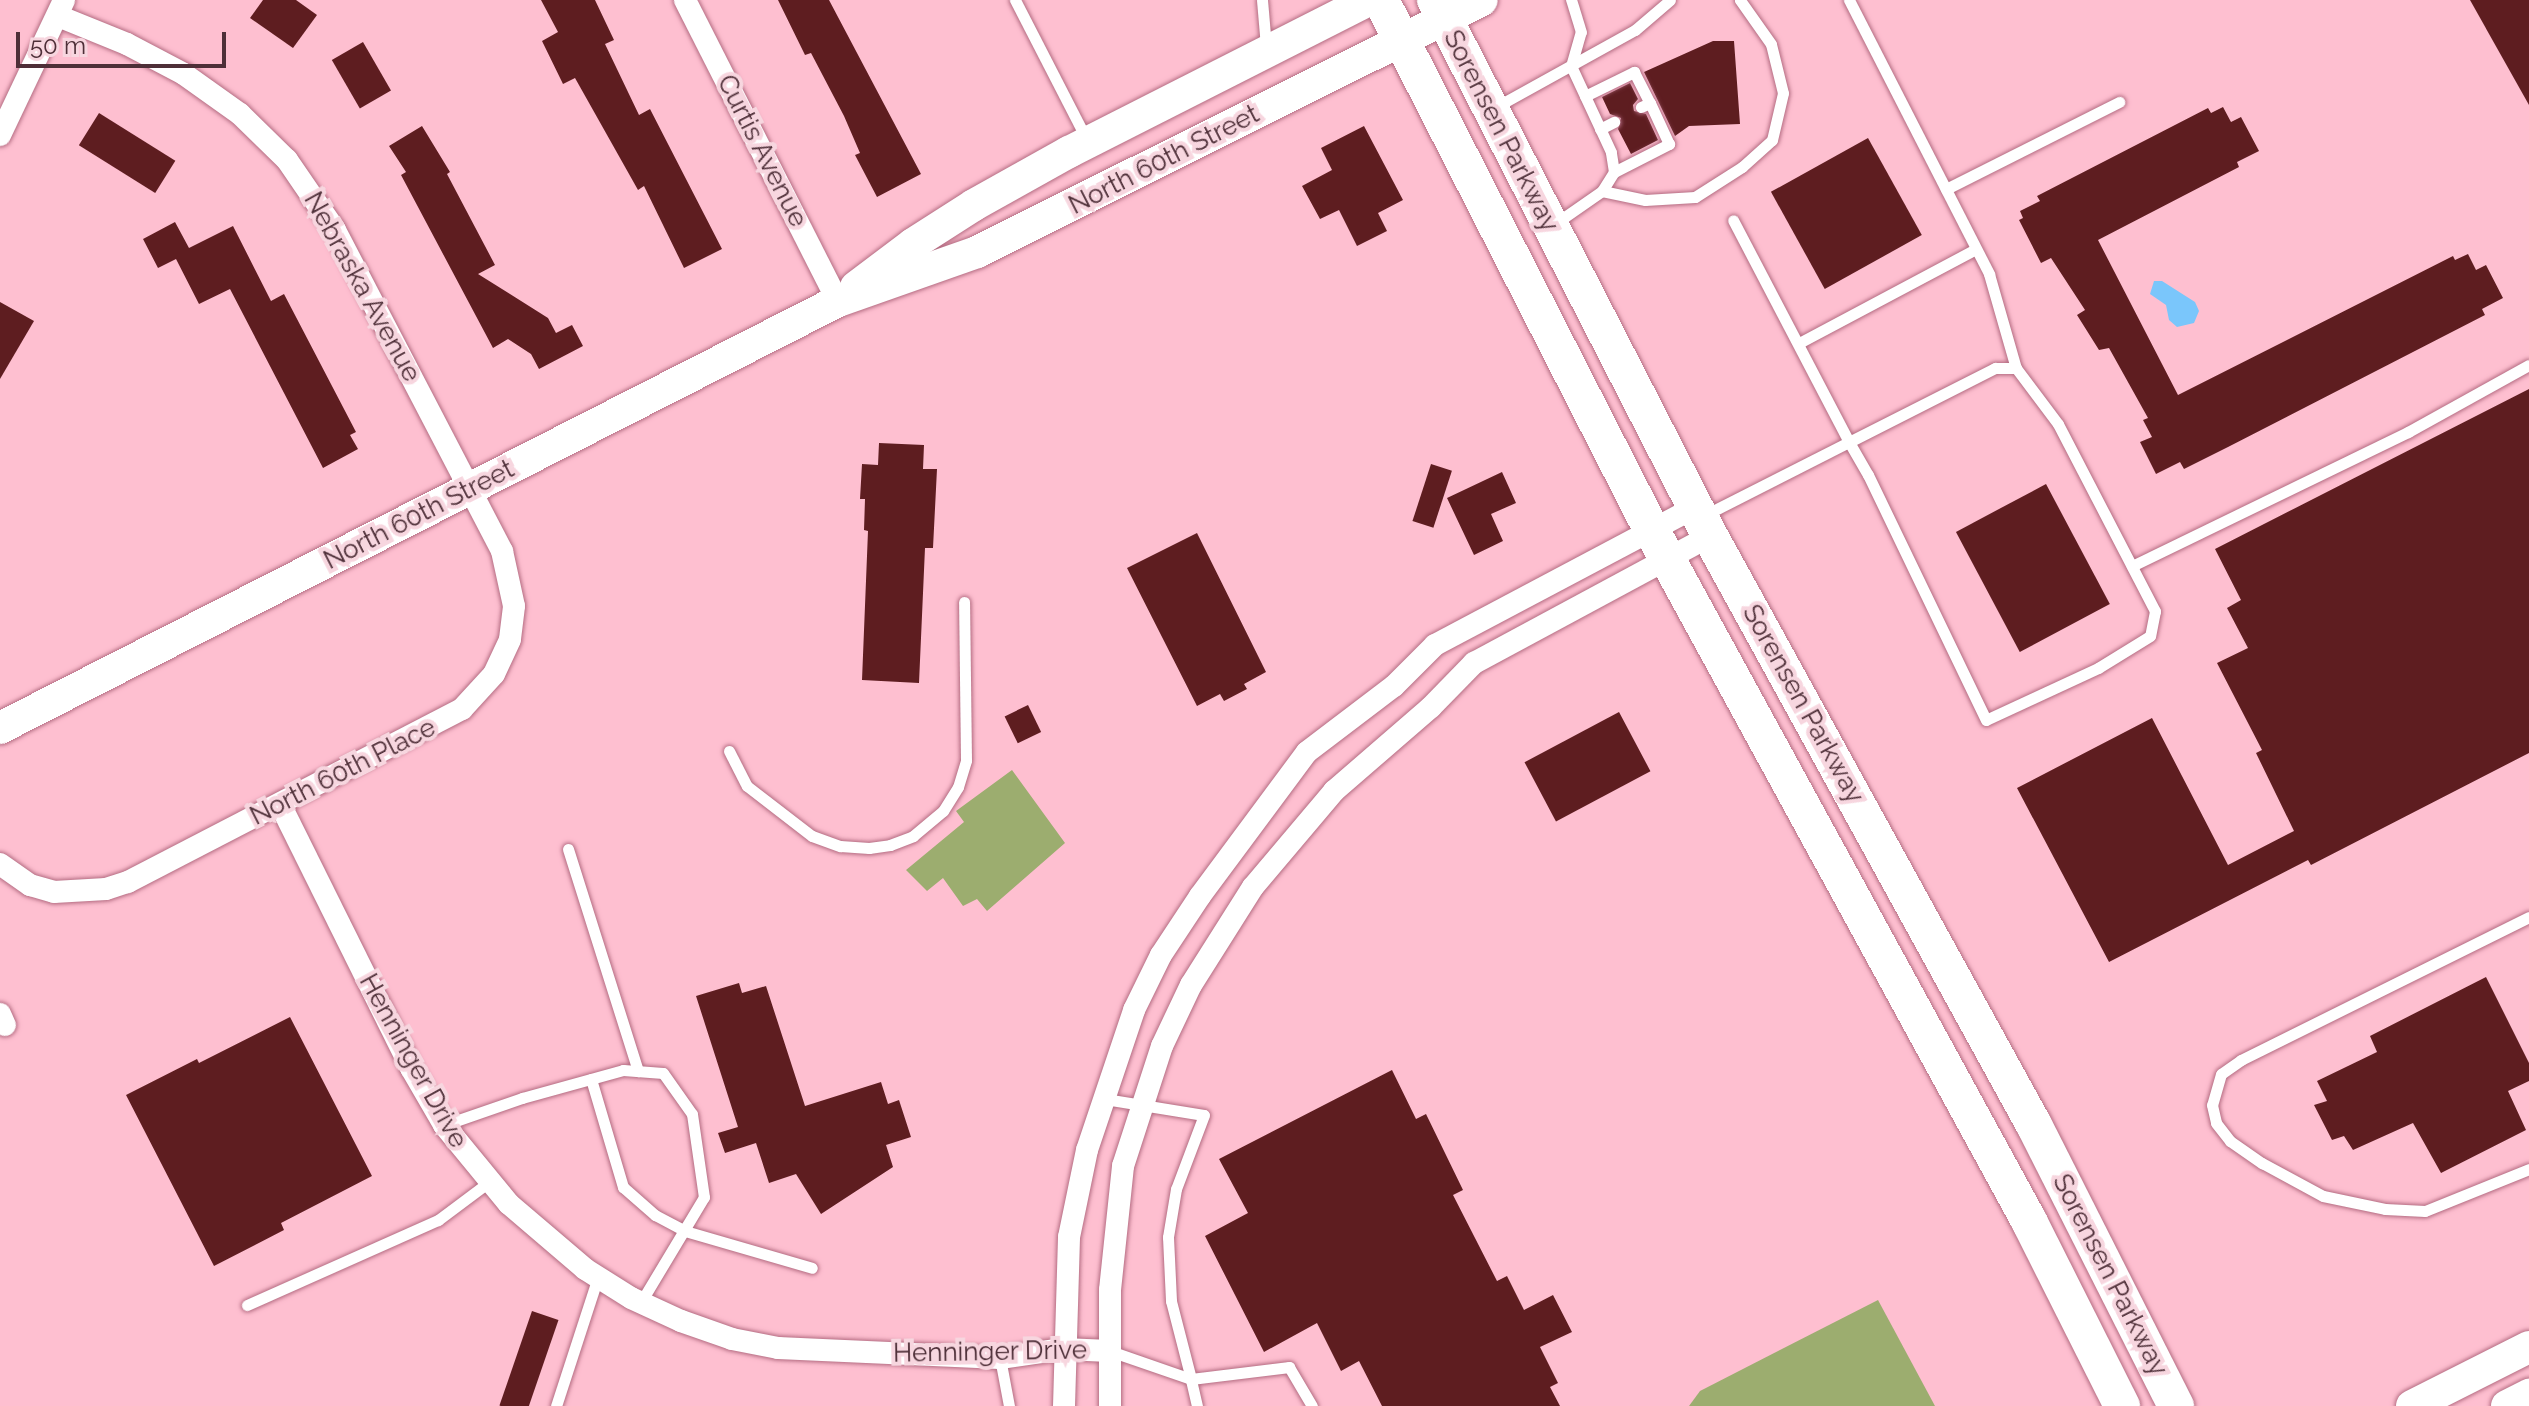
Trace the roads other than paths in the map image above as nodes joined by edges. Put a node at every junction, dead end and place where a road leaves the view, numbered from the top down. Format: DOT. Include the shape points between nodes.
graph roads {
  1 [pos="685,0"];
  2 [pos="1015,0"];
  3 [pos="1262,0"];
  4 [pos="1368,0"];
  5 [pos="1381,0"];
  6 [pos="1482,0"];
  7 [pos="1571,0"];
  8 [pos="1670,0"];
  9 [pos="1740,0"];
  10 [pos="1849,0"];
  11 [pos="61,8"];
  12 [pos="1440,10"];
  13 [pos="1401,40"];
  14 [pos="1266,52"];
  15 [pos="1571,66"];
  16 [pos="1585,96"];
  17 [pos="2119,102"];
  18 [pos="1490,110"];
  19 [pos="1614,122"];
  20 [pos="1600,129"];
  21 [pos="0,135"];
  22 [pos="1088,143"];
  23 [pos="1614,172"];
  24 [pos="1946,189"];
  25 [pos="1602,191"];
  26 [pos="1733,220"];
  27 [pos="1550,227"];
  28 [pos="1976,249"];
  29 [pos="838,301"];
  30 [pos="1799,343"];
  31 [pos="2529,365"];
  32 [pos="2016,368"];
  33 [pos="1849,442"];
  34 [pos="471,489"];
  35 [pos="1702,520"];
  36 [pos="1659,544"];
  37 [pos="2132,566"];
  38 [pos="964,602"];
  39 [pos="0,728"];
  40 [pos="729,751"];
  41 [pos="280,804"];
  42 [pos="568,849"];
  43 [pos="0,864"];
  44 [pos="2529,917"];
  45 [pos="638,1071"];
  46 [pos="591,1079"];
  47 [pos="1105,1099"];
  48 [pos="1145,1108"];
  49 [pos="444,1125"];
  50 [pos="2529,1169"];
  51 [pos="489,1182"];
  52 [pos="685,1231"];
  53 [pos="812,1268"];
  54 [pos="598,1277"];
  55 [pos="641,1302"];
  56 [pos="247,1305"];
  57 [pos="2529,1347"];
  58 [pos="1063,1349"];
  59 [pos="1110,1351"];
  60 [pos="1000,1358"];
  61 [pos="1191,1379"];
  62 [pos="2529,1395"];
  63 [pos="2427,1403"];
  64 [pos="556,1406"];
  65 [pos="1009,1406"];
  66 [pos="1064,1406"];
  67 [pos="1110,1406"];
  68 [pos="1197,1406"];
  69 [pos="1312,1406"];
  70 [pos="2122,1406"];
  71 [pos="2176,1406"];
  72 [pos="2507,1406"];
  1 -- 29 [label="street, Curtis Avenue"];
  2 -- 22 [label="lane"];
  3 -- 14 [label="lane"];
  4 -- 14 [label="main road, North 60th Street"];
  5 -- 13 [label="main road, Sorensen Parkway"];
  6 -- 12 [label="main road, North 60th Street"];
  7 -- 15 [label="lane" via="1581,32"];
  8 -- 15 [label="lane" via="1635,30"];
  9 -- 25 [label="lane" via="1771,44 1783,93 1772,140 1695,197 1645,200"];
  10 -- 24 [label="lane"];
  11 -- 21 [label="street, Nebraska Avenue"];
  11 -- 34 [label="street, Nebraska Avenue" via="184,74 240,114 287,160 335,230"];
  12 -- 13 [label="main road, North 60th Street"];
  12 -- 18 [label="main road, Sorensen Parkway"];
  13 -- 29 [label="main road, North 60th Street" via="977,252"];
  13 -- 36 [label="main road, Sorensen Parkway"];
  14 -- 22 [label="main road, North 60th Street"];
  15 -- 16 [label="lane"];
  15 -- 18 [label="lane"];
  16 -- 20 [label="lane"];
  16 -- 23 [label="lane" via="1634,72 1645,105 1669,144"];
  17 -- 24 [label="lane"];
  18 -- 27 [label="main road, Sorensen Parkway"];
  19 -- 20 [label="lane"];
  20 -- 23 [label="lane"];
  22 -- 29 [label="main road, North 60th Street" via="974,205"];
  23 -- 25 [label="lane"];
  24 -- 28 [label="lane"];
  25 -- 27 [label="lane"];
  26 -- 30 [label="lane"];
  27 -- 35 [label="main road, Sorensen Parkway"];
  28 -- 30 [label="lane"];
  28 -- 32 [label="lane" via="1989,274"];
  29 -- 34 [label="main road, North 60th Street"];
  30 -- 33 [label="lane"];
  31 -- 37 [label="lane" via="2408,432"];
  32 -- 33 [label="lane" via="1995,368"];
  32 -- 37 [label="lane" via="2058,424"];
  33 -- 35 [label="lane"];
  33 -- 37 [label="lane" via="1986,720 2098,668 2150,636 2155,611"];
  34 -- 39 [label="main road, North 60th Street"];
  34 -- 41 [label="street, North 60th Place" via="502,551 514,606 510,639 494,674 446,720"];
  35 -- 36 [label="street"];
  35 -- 36 [label="street"];
  35 -- 71 [label="main road, Sorensen Parkway" via="2034,1125"];
  36 -- 47 [label="street" via="1435,645 1394,686 1307,752 1161,955 1134,1010"];
  36 -- 48 [label="street" via="1474,663 1313,813 1253,887 1191,985 1162,1046"];
  36 -- 70 [label="main road, Sorensen Parkway" via="2024,1212"];
  38 -- 40 [label="lane" via="966,760 943,811 913,836 869,848 840,846 812,836 747,786"];
  41 -- 43 [label="street, North 60th Place" via="106,889 54,892 30,885"];
  41 -- 49 [label="street, Henninger Drive"];
  42 -- 45 [label="lane"];
  44 -- 50 [label="lane" via="2241,1060 2221,1074 2212,1105 2216,1123 2230,1141 2262,1163 2323,1196 2385,1209 2425,1211"];
  45 -- 46 [label="lane"];
  45 -- 52 [label="lane" via="663,1073 692,1114 704,1197"];
  46 -- 49 [label="lane"];
  46 -- 52 [label="lane" via="623,1187 655,1215"];
  47 -- 48 [label="lane"];
  47 -- 58 [label="street" via="1087,1150 1069,1237"];
  48 -- 59 [label="street" via="1123,1166 1110,1290"];
  48 -- 61 [label="lane" via="1204,1115 1176,1189 1168,1237 1171,1301"];
  49 -- 51 [label="street, Henninger Drive"];
  51 -- 54 [label="street, Henninger Drive" via="545,1238"];
  51 -- 56 [label="lane" via="438,1220"];
  52 -- 53 [label="lane"];
  52 -- 55 [label="lane"];
  54 -- 55 [label="street, Henninger Drive"];
  54 -- 64 [label="lane"];
  55 -- 60 [label="street, Henninger Drive" via="732,1339 778,1348"];
  57 -- 63 [label="main road"];
  58 -- 59 [label="street, Henninger Drive"];
  58 -- 60 [label="street, Henninger Drive"];
  58 -- 66 [label="street"];
  59 -- 61 [label="lane"];
  59 -- 67 [label="street"];
  60 -- 65 [label="lane"];
  61 -- 68 [label="lane"];
  61 -- 69 [label="lane" via="1289,1367"];
  62 -- 72 [label="main road"];
}
